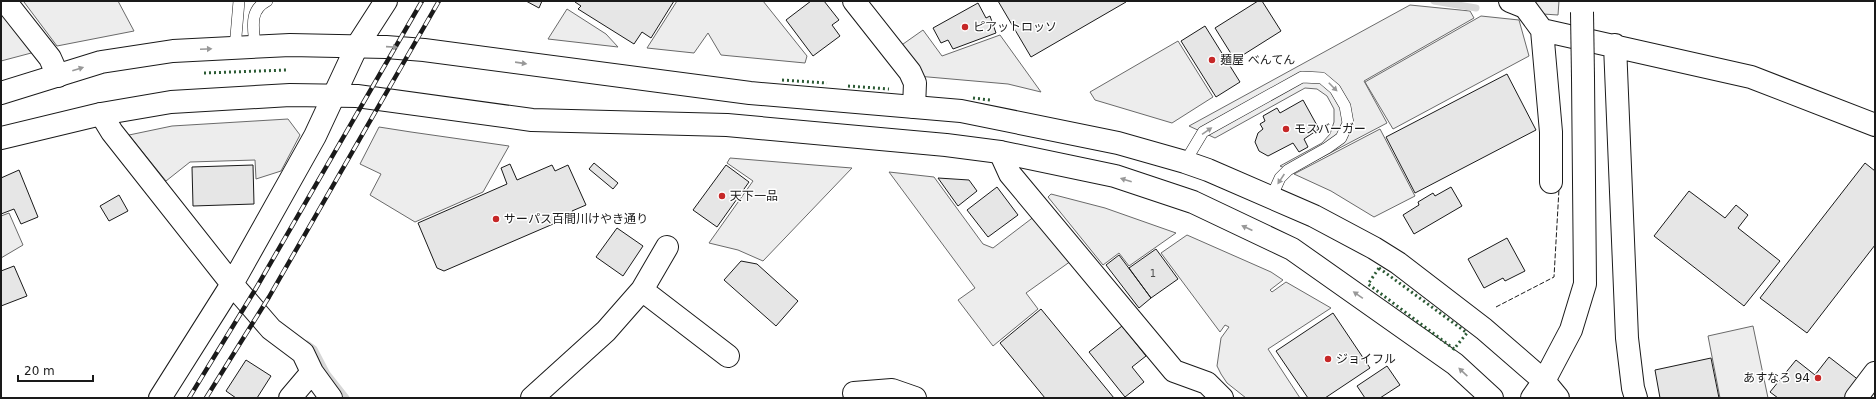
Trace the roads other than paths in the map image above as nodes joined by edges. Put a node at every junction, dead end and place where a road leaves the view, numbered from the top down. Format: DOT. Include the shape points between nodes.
graph roads {
  1 [pos="5,1"];
  2 [pos="266,1"];
  3 [pos="386,1"];
  4 [pos="854,1"];
  5 [pos="1510,1"];
  6 [pos="238,2"];
  7 [pos="255,5"];
  8 [pos="1582,7"];
  9 [pos="1542,30"];
  10 [pos="1615,45"];
  11 [pos="358,46"];
  12 [pos="245,48"];
  13 [pos="58,76"];
  14 [pos="1,93"];
  15 [pos="334,96"];
  16 [pos="914,107"];
  17 [pos="101,114"];
  18 [pos="1875,125"];
  19 [pos="1,138"];
  20 [pos="1000,152"];
  21 [pos="1185,162"];
  22 [pos="1551,182"];
  23 [pos="1271,198"];
  24 [pos="668,247"];
  25 [pos="232,284"];
  26 [pos="642,290"];
  27 [pos="728,356"];
  28 [pos="312,372"];
  29 [pos="1875,373"];
  30 [pos="1538,390"];
  31 [pos="854,392"];
  32 [pos="160,398"];
  33 [pos="290,398"];
  34 [pos="331,398"];
  35 [pos="532,398"];
  36 [pos="915,398"];
  37 [pos="1222,398"];
  38 [pos="1492,398"];
  39 [pos="1558,398"];
  40 [pos="1636,398"];
  41 [pos="1856,398"];
  1 -- 13 [label="street" via="50,58"];
  2 -- 7 [label="lane"];
  3 -- 11 [label="street"];
  4 -- 16 [label="street" via="910,72 915,83"];
  5 -- 9 [label="street" via="1525,7"];
  6 -- 12 [label="lane"];
  7 -- 12 [label="lane"];
  8 -- 30 [label="street, bridge" via="1585,284 1571,330"];
  9 -- 10 [label="street"];
  9 -- 22 [label="street" via="1552,132"];
  10 -- 18 [label="street" via="1751,77"];
  10 -- 40 [label="street" via="1627,338"];
  11 -- 12 [label="street"];
  11 -- 15 [label="street"];
  11 -- 16 [label="street, one-way" via="424,50 750,93"];
  13 -- 12 [label="street, one-way" via="101,62 174,50"];
  13 -- 14 [label="street"];
  15 -- 17 [label="street" via="290,95 171,102"];
  15 -- 20 [label="street" via="357,96 532,120 727,124"];
  15 -- 25 [label="street" via="315,136"];
  16 -- 21 [label="street" via="961,111 1118,143"];
  17 -- 19 [label="street"];
  17 -- 25 [label="street" via="112,132"];
  20 -- 37 [label="street" via="1010,174 1174,371 1207,384"];
  38 -- 20 [label="street, one-way" via="1455,364 1292,249 1193,202 1114,176"];
  21 -- 23 [label="street"];
  21 -- 23 [label="lane, one-way" via="1203,132 1302,77 1322,78 1336,89 1345,106 1348,123 1341,138 1288,170 1280,178"];
  23 -- 30 [label="street" via="1320,220 1398,263 1484,329"];
  24 -- 26 [label="street"];
  25 -- 28 [label="street" via="271,329 303,353"];
  25 -- 32 [label="street"];
  26 -- 27 [label="street"];
  26 -- 35 [label="street" via="606,331"];
  28 -- 33 [label="street"];
  28 -- 34 [label="street"];
  29 -- 41 [label="street"];
  30 -- 39 [label="street"];
  31 -- 36 [label="street" via="892,390"];
}
